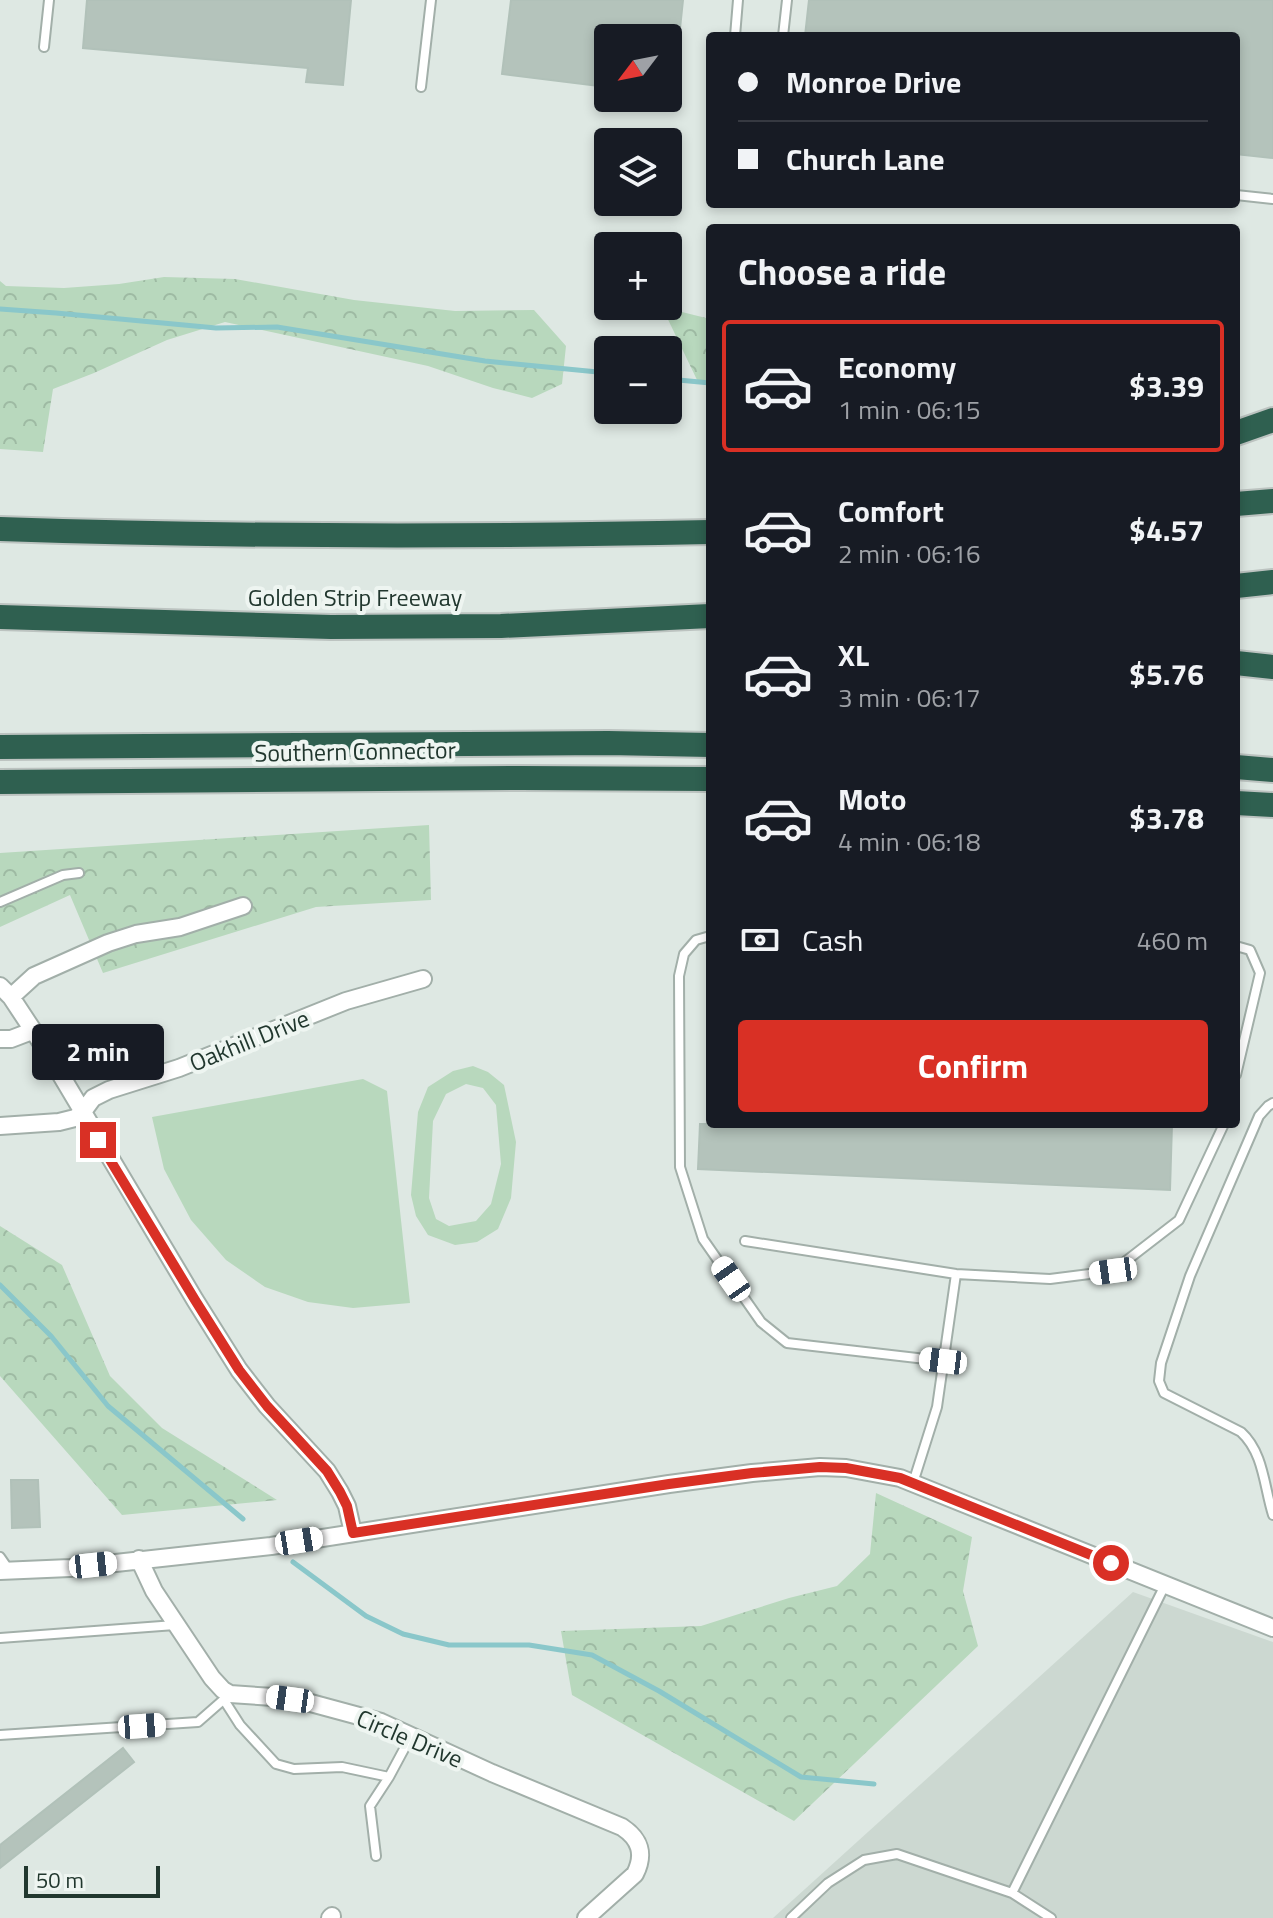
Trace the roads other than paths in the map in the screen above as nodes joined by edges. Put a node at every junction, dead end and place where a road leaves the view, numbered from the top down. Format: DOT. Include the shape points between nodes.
graph roads {
  1 [pos="49,0"];
  2 [pos="431,0"];
  3 [pos="738,0"];
  4 [pos="787,0"];
  5 [pos="735,32"];
  6 [pos="783,32"];
  7 [pos="44,47"];
  8 [pos="421,87"];
  9 [pos="1240,195"];
  10 [pos="1273,199"];
  11 [pos="1273,420"];
  12 [pos="1240,432"];
  13 [pos="1273,501"];
  14 [pos="1240,504"];
  15 [pos="0,529"];
  16 [pos="706,532"];
  17 [pos="1273,582"];
  18 [pos="1240,586"];
  19 [pos="706,616"];
  20 [pos="0,617"];
  21 [pos="1240,663"];
  22 [pos="1273,667"];
  23 [pos="706,745"];
  24 [pos="0,747"];
  25 [pos="1240,767"];
  26 [pos="1273,770"];
  27 [pos="706,779"];
  28 [pos="0,782"];
  29 [pos="1240,803"];
  30 [pos="1273,805"];
  31 [pos="79,873"];
  32 [pos="0,902"];
  33 [pos="243,906"];
  34 [pos="706,937"];
  35 [pos="1240,947"];
  36 [pos="423,979"];
  37 [pos="6,991"];
  38 [pos="32,1031"];
  39 [pos="0,1039"];
  40 [pos="1240,1058"];
  41 [pos="1273,1103"];
  42 [pos="82,1113"];
  43 [pos="0,1126"];
  44 [pos="1222,1128"];
  45 [pos="745,1241"];
  46 [pos="956,1274"];
  47 [pos="943,1361"];
  48 [pos="913,1483"];
  49 [pos="1273,1515"];
  50 [pos="353,1533"];
  51 [pos="139,1559"];
  52 [pos="3,1566"];
  53 [pos="1165,1585"];
  54 [pos="177,1625"];
  55 [pos="1273,1628"];
  56 [pos="0,1638"];
  57 [pos="227,1697"];
  58 [pos="0,1735"];
  59 [pos="411,1736"];
  60 [pos="389,1777"];
  61 [pos="376,1856"];
  62 [pos="1012,1893"];
  63 [pos="586,1918"];
  64 [pos="791,1918"];
  65 [pos="1051,1918"];
  1 -- 7 [label="lane"];
  2 -- 8 [label="lane"];
  3 -- 5 [label="lane"];
  4 -- 6 [label="lane"];
  9 -- 10 [label="lane"];
  11 -- 12 [label="highway"];
  13 -- 14 [label="highway"];
  15 -- 16 [label="highway" via="280,536"];
  17 -- 18 [label="highway"];
  19 -- 20 [label="highway, Golden Strip Freeway" via="331,627"];
  21 -- 22 [label="highway"];
  23 -- 24 [label="highway, Southern Connector"];
  25 -- 26 [label="highway"];
  27 -- 28 [label="highway, Southern Connector"];
  29 -- 30 [label="highway"];
  31 -- 32 [label="lane"];
  33 -- 37 [label="street" via="108,943"];
  34 -- 47 [label="lane" via="684,954 679,976 680,1167 703,1239 761,1322 787,1343"];
  35 -- 40 [label="lane" via="1250,950 1260,973"];
  36 -- 42 [label="street, Oakhill Drive" via="346,1001 179,1068 109,1090 93,1098"];
  37 -- 38 [label="street"];
  38 -- 39 [label="street"];
  38 -- 42 [label="street"];
  41 -- 49 [label="lane" via="1259,1116 1190,1276 1159,1381 1164,1393 1249,1440 1257,1451"];
  42 -- 43 [label="street" via="59,1122"];
  42 -- 50 [label="street" via="239,1370 327,1471 347,1506"];
  44 -- 46 [label="lane" via="1179,1220 1113,1271 1050,1279"];
  45 -- 46 [label="lane"];
  46 -- 47 [label="lane"];
  47 -- 48 [label="lane" via="937,1407"];
  48 -- 50 [label="street" via="846,1468 752,1473"];
  48 -- 53 [label="street"];
  50 -- 51 [label="street"];
  51 -- 52 [label="street" via="70,1568"];
  51 -- 54 [label="street"];
  53 -- 55 [label="street"];
  53 -- 62 [label="lane"];
  54 -- 56 [label="lane"];
  54 -- 57 [label="street"];
  57 -- 58 [label="lane" via="198,1722"];
  57 -- 59 [label="street, Circle Drive" via="307,1702"];
  57 -- 60 [label="lane" via="240,1725 276,1764 294,1769 342,1767"];
  59 -- 60 [label="lane"];
  59 -- 63 [label="street, Circle Drive" via="622,1827 637,1840 641,1855 635,1874"];
  60 -- 61 [label="lane" via="370,1806"];
  62 -- 64 [label="lane" via="897,1854 864,1860 828,1883"];
  62 -- 65 [label="lane"];
}
